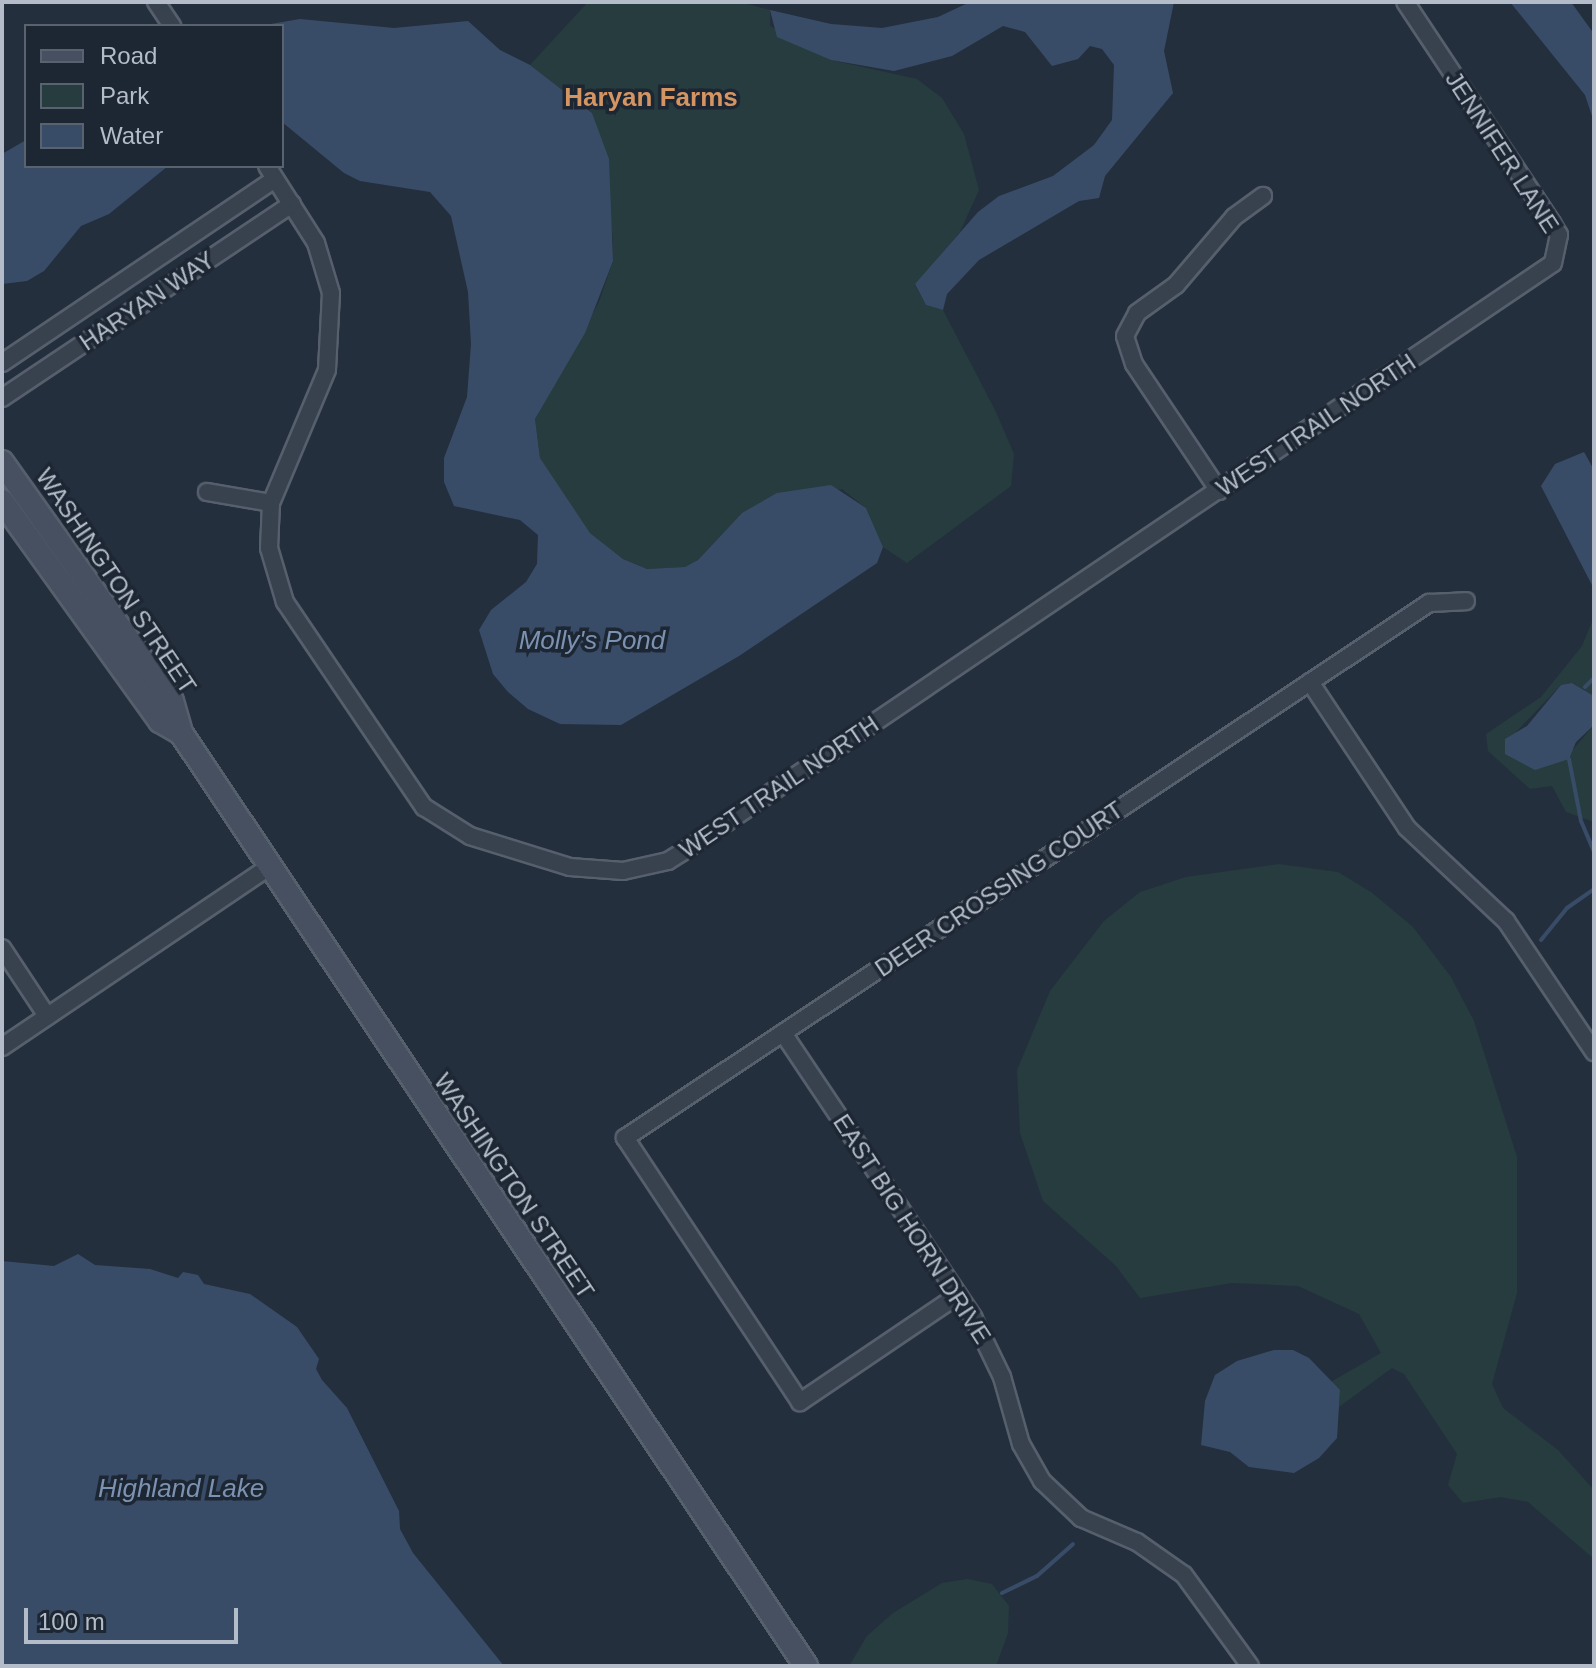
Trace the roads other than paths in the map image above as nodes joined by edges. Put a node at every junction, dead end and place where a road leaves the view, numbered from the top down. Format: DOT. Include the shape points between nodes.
graph roads {
  1 [pos="156,2"];
  2 [pos="1405,2"];
  3 [pos="171,24"];
  4 [pos="279,185"];
  5 [pos="1263,196"];
  6 [pos="1433,346"];
  7 [pos="2,363"];
  8 [pos="2,398"];
  9 [pos="2,462"];
  10 [pos="1219,491"];
  11 [pos="207,492"];
  12 [pos="2,501"];
  13 [pos="271,503"];
  14 [pos="1466,601"];
  15 [pos="1310,682"];
  16 [pos="181,733"];
  17 [pos="270,866"];
  18 [pos="2,948"];
  19 [pos="47,1016"];
  20 [pos="783,1033"];
  21 [pos="2,1047"];
  22 [pos="1594,1052"];
  23 [pos="958,1295"];
  24 [pos="806,1666"];
  25 [pos="1250,1666"];
  1 -- 3 [label="street"];
  2 -- 6 [label="street, JENNIFER LANE" via="1559,235 1553,263"];
  4 -- 7 [label="street, HARYAN WAY"];
  4 -- 8 [label="street, HARYAN WAY"];
  4 -- 13 [label="street, WEST TRAIL NORTH" via="326,267 332,344 319,392"];
  5 -- 10 [label="street" via="1234,217 1176,285 1137,313 1125,336 1134,364"];
  6 -- 10 [label="street, WEST TRAIL NORTH"];
  9 -- 16 [label="main road, WASHINGTON STREET" via="172,701"];
  10 -- 13 [label="street, WEST TRAIL NORTH" via="689,848 668,861 623,871 570,867 470,836 424,807 285,602 269,548"];
  11 -- 13 [label="street"];
  12 -- 16 [label="main road, WASHINGTON STREET" via="160,721"];
  14 -- 15 [label="street, DEER CROSSING COURT" via="1429,603"];
  15 -- 20 [label="street, DEER CROSSING COURT"];
  15 -- 22 [label="street" via="1407,828 1506,921"];
  16 -- 17 [label="main road, WASHINGTON STREET"];
  17 -- 19 [label="street"];
  17 -- 24 [label="main road, WASHINGTON STREET"];
  18 -- 19 [label="street"];
  19 -- 21 [label="street"];
  20 -- 23 [label="street, EAST BIG HORN DRIVE"];
  20 -- 23 [label="street, DEER CROSSING COURT" via="625,1138 800,1402"];
  23 -- 25 [label="street, EAST BIG HORN DRIVE" via="989,1346 1017,1434 1042,1481 1081,1518 1137,1542 1184,1575"];
}
